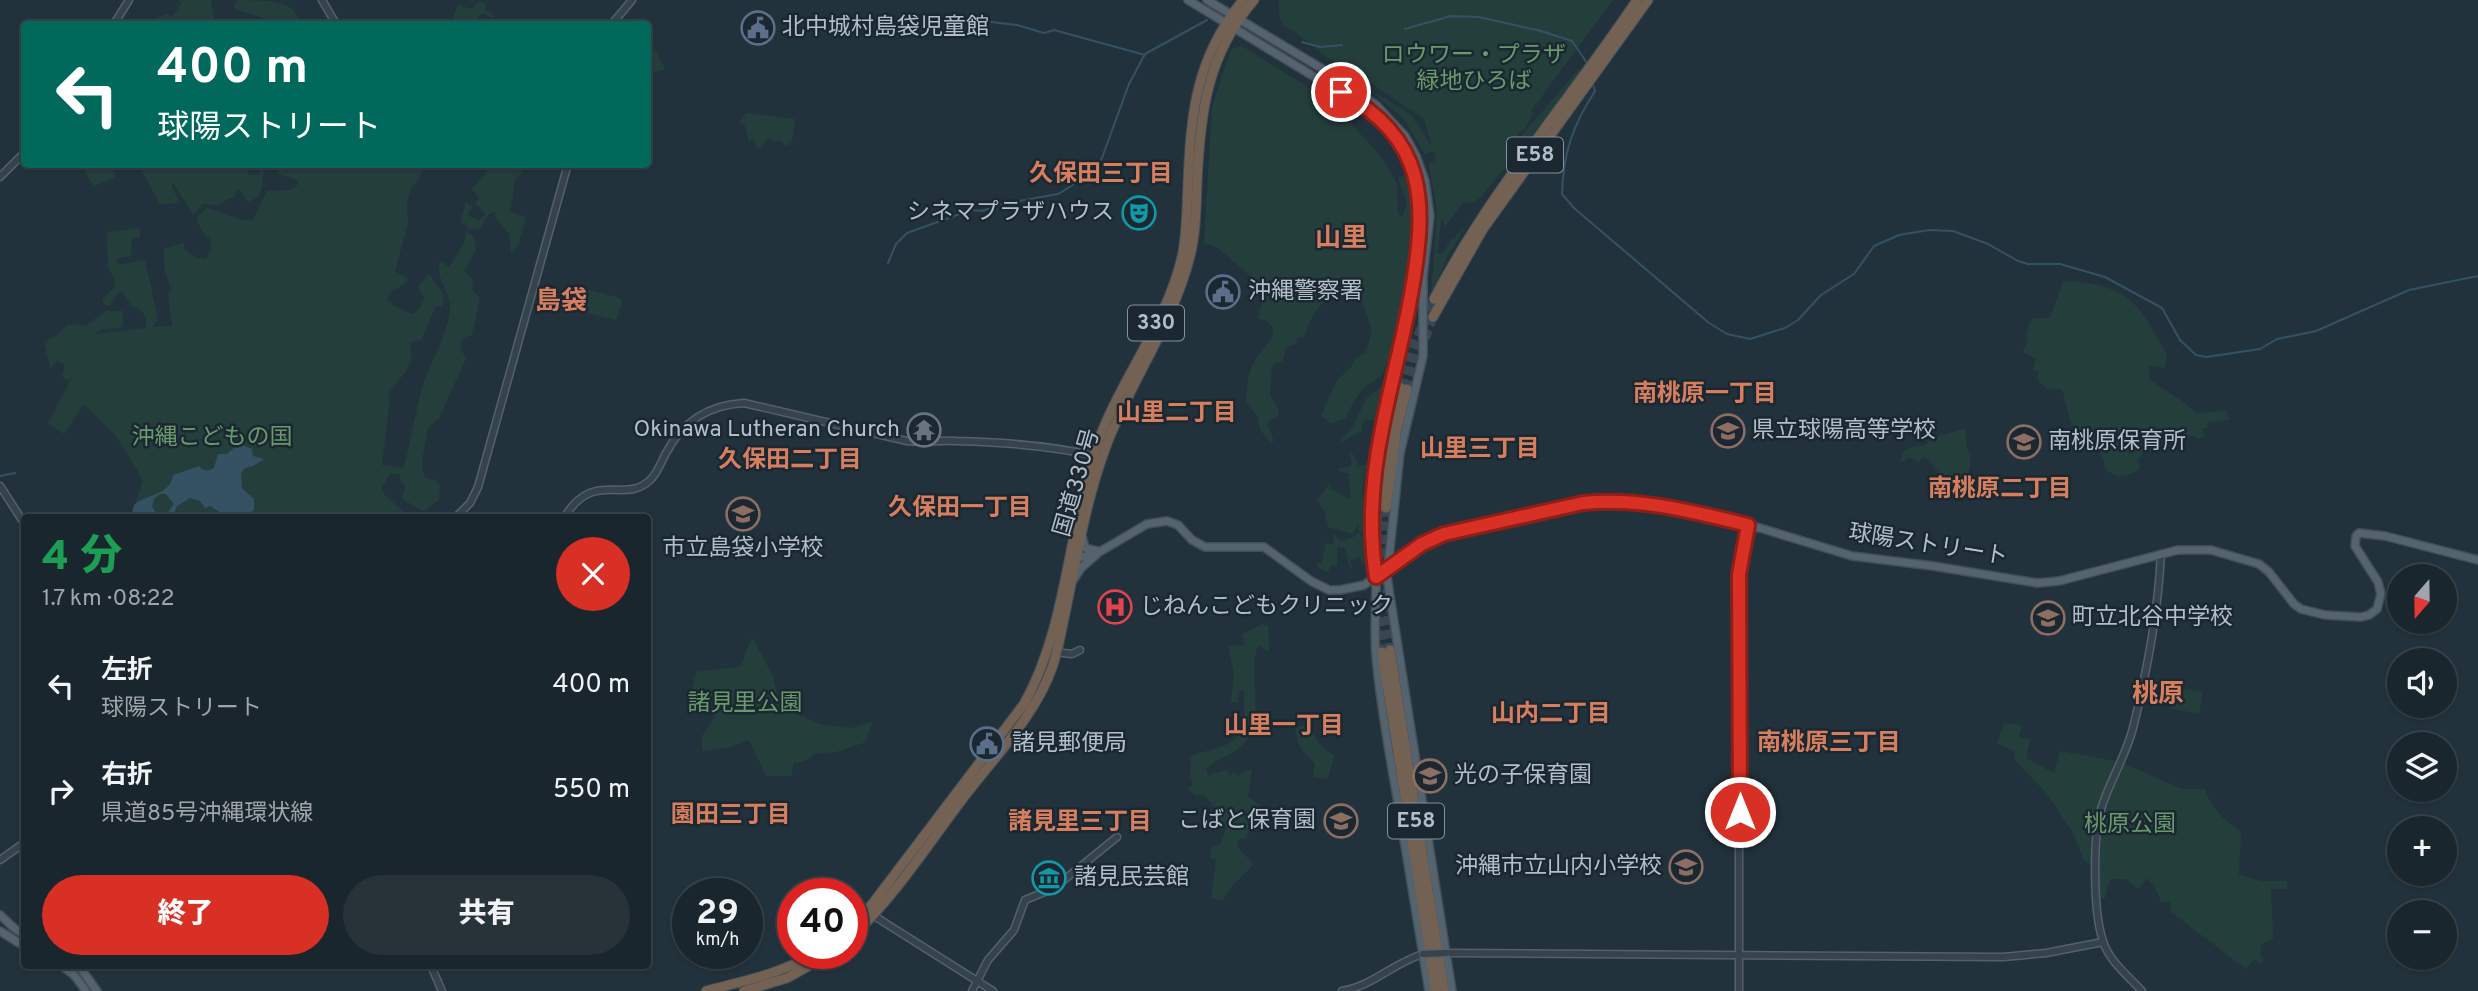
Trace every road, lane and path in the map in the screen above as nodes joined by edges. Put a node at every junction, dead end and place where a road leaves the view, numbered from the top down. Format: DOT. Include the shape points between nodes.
graph roads {
  1 [pos="129,0"];
  2 [pos="322,0"];
  3 [pos="632,0"];
  4 [pos="1188,0"];
  5 [pos="1207,0"];
  6 [pos="1242,0"];
  7 [pos="1254,0"];
  8 [pos="1637,0"];
  9 [pos="1648,0"];
  10 [pos="1233,20"];
  11 [pos="116,21"];
  12 [pos="333,21"];
  13 [pos="614,21"];
  14 [pos="21,156"];
  15 [pos="567,168"];
  16 [pos="0,177"];
  17 [pos="1434,299"];
  18 [pos="1433,317"];
  19 [pos="1403,388"];
  20 [pos="1098,456"];
  21 [pos="0,486"];
  22 [pos="1382,508"];
  23 [pos="459,514"];
  24 [pos="567,514"];
  25 [pos="21,518"];
  26 [pos="1748,525"];
  27 [pos="1082,534"];
  28 [pos="1103,551"];
  29 [pos="2161,554"];
  30 [pos="1073,556"];
  31 [pos="2478,560"];
  32 [pos="1387,569"];
  33 [pos="1376,577"];
  34 [pos="1071,583"];
  35 [pos="1360,586"];
  36 [pos="1376,599"];
  37 [pos="1080,650"];
  38 [pos="1052,652"];
  39 [pos="1117,837"];
  40 [pos="21,844"];
  41 [pos="0,860"];
  42 [pos="869,913"];
  43 [pos="0,915"];
  44 [pos="0,931"];
  45 [pos="21,932"];
  46 [pos="2103,942"];
  47 [pos="21,944"];
  48 [pos="1447,953"];
  49 [pos="1423,954"];
  50 [pos="1739,954"];
  51 [pos="66,969"];
  52 [pos="81,969"];
  53 [pos="432,969"];
  54 [pos="784,969"];
  55 [pos="803,969"];
  56 [pos="978,980"];
  57 [pos="86,991"];
  58 [pos="97,991"];
  59 [pos="442,991"];
  60 [pos="706,991"];
  61 [pos="744,991"];
  62 [pos="972,991"];
  63 [pos="993,991"];
  64 [pos="1342,991"];
  65 [pos="1429,991"];
  66 [pos="1436,991"];
  67 [pos="1444,991"];
  68 [pos="1452,991"];
  69 [pos="1739,991"];
  70 [pos="2142,991"];
  1 -- 11 [label="street"];
  2 -- 12 [label="street"];
  3 -- 13 [label="street"];
  4 -- 10 [label="main road"];
  5 -- 10 [label="main road"];
  6 -- 10 [label="highway, 国道330号 / 330"];
  7 -- 10 [label="highway, 国道330号 / 330"];
  8 -- 17 [label="highway, E58" via="1493,199"];
  9 -- 18 [label="highway, E58" via="1482,229"];
  10 -- 20 [label="highway, 国道330号 / 330" via="1202,115 1194,235 1187,269"];
  10 -- 32 [label="main road" via="1346,83 1383,111 1411,146 1425,181 1430,216 1423,276 1423,356 1402,443"];
  10 -- 33 [label="main road" via="1374,114 1401,146 1417,185 1421,218 1417,263 1376,464 1370,524"];
  14 -- 16 [label="street"];
  15 -- 23 [label="street" via="478,487"];
  19 -- 22 [label="highway" via="1388,430"];
  20 -- 24 [label="street" via="998,442 907,441 744,403 728,404 692,418 650,480 636,488 592,491 574,503"];
  20 -- 27 [label="highway, 国道330号 / 330"];
  20 -- 30 [label="highway, 国道330号 / 330"];
  21 -- 25 [label="street"];
  26 -- 29 [label="main road, 球陽ストリート" via="1852,556 2037,583"];
  26 -- 32 [label="main road, 球陽ストリート" via="1634,501 1605,500 1444,534"];
  26 -- 50 [label="street" via="1739,574"];
  27 -- 28 [label="main road" via="1085,548"];
  27 -- 30 [label="highway, 国道330号 / 330"];
  28 -- 30 [label="main road, 球陽ストリート"];
  28 -- 34 [label="main road" via="1081,568"];
  28 -- 35 [label="main road, 球陽ストリート" via="1147,524 1167,521 1205,547 1264,547 1329,590"];
  29 -- 31 [label="main road, 球陽ストリート" via="2201,548 2241,557 2264,568 2301,609 2361,617 2377,609 2381,594 2355,547 2359,533"];
  29 -- 46 [label="street" via="2154,622 2136,715 2098,822 2097,898"];
  30 -- 34 [label="highway, 国道330号 / 330"];
  30 -- 38 [label="highway, 国道330号 / 330"];
  32 -- 33 [label="main road, 球陽ストリート"];
  32 -- 48 [label="main road"];
  33 -- 35 [label="main road, 球陽ストリート"];
  33 -- 36 [label="main road"];
  34 -- 38 [label="highway, 国道330号 / 330"];
  35 -- 36 [label="main road"];
  36 -- 49 [label="main road" via="1381,699"];
  37 -- 38 [label="street"];
  38 -- 42 [label="highway, 国道330号 / 330" via="1046,681 1030,709"];
  39 -- 56 [label="street" via="1054,888 1025,900 1014,930 988,960"];
  40 -- 41 [label="street"];
  42 -- 56 [label="street"];
  43 -- 45 [label="main road"];
  44 -- 47 [label="main road"];
  46 -- 50 [label="street" via="2003,957"];
  46 -- 70 [label="street" via="2119,968"];
  48 -- 49 [label="street, bridge"];
  48 -- 50 [label="street"];
  48 -- 68 [label="main road"];
  49 -- 64 [label="street" via="1366,985"];
  49 -- 65 [label="main road"];
  50 -- 69 [label="street"];
  51 -- 57 [label="main road"];
  52 -- 58 [label="main road"];
  53 -- 59 [label="street"];
  54 -- 60 [label="highway"];
  55 -- 61 [label="highway"];
  56 -- 62 [label="street"];
  56 -- 63 [label="street"];
  66 -- 67 [label="highway, E58" via="1386,651"];
}
